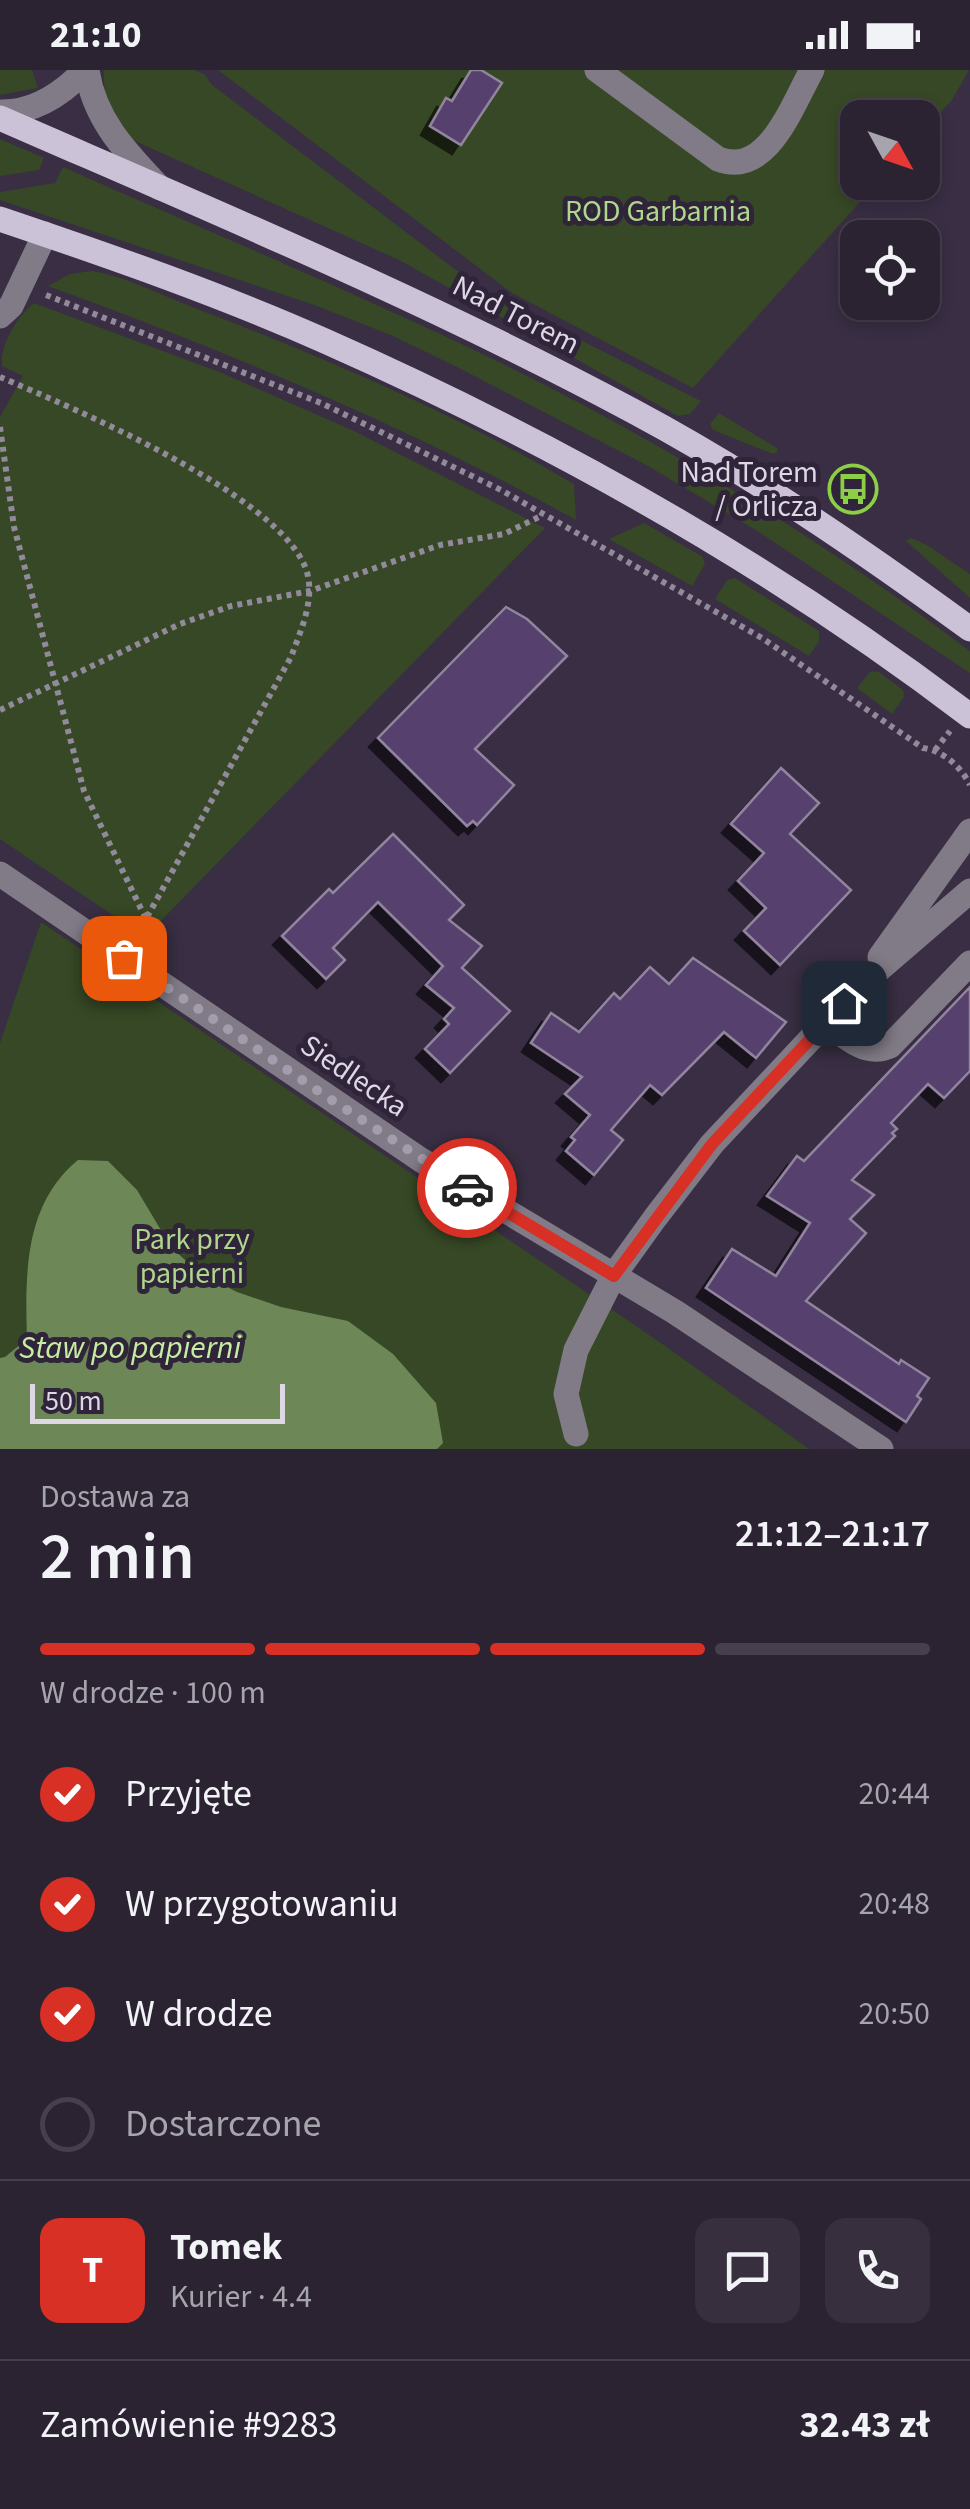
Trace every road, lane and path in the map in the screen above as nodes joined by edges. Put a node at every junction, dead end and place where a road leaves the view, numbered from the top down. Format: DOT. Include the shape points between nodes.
graph roads {
  1 [pos="86,70"];
  2 [pos="597,70"];
  3 [pos="812,70"];
  4 [pos="0,115"];
  5 [pos="160,188"];
  6 [pos="0,219"];
  7 [pos="45,234"];
  8 [pos="40,293"];
  9 [pos="0,316"];
  10 [pos="0,377"];
  11 [pos="0,427"];
  12 [pos="544,514"];
  13 [pos="310,591"];
  14 [pos="970,629"];
  15 [pos="54,684"];
  16 [pos="0,710"];
  17 [pos="962,721"];
  18 [pos="935,750"];
  19 [pos="970,785"];
  20 [pos="970,830"];
  21 [pos="0,874"];
  22 [pos="970,891"];
  23 [pos="146,918"];
  24 [pos="124,958"];
  25 [pos="970,963"];
  26 [pos="862,984"];
  27 [pos="826,1022"];
  28 [pos="614,1276"];
  29 [pos="576,1434"];
  30 [pos="881,1449"];
  1 -- 4 [label="street" via="34,106"];
  1 -- 5 [label="street" via="99,112"];
  2 -- 3 [label="street" via="732,164 766,147"];
  4 -- 5 [label="main road, Nad Torem"];
  5 -- 14 [label="main road, Nad Torem" via="448,316 635,412 807,514"];
  6 -- 7 [label="main road"];
  7 -- 9 [label="street"];
  7 -- 17 [label="main road" via="306,332 619,487 875,646"];
  8 -- 12 [label="path" via="320,403"];
  10 -- 13 [label="path" via="128,432 238,499 288,539"];
  11 -- 15 [label="path" via="14,528"];
  12 -- 13 [label="path" via="504,534 440,545"];
  12 -- 18 [label="path" via="762,638"];
  13 -- 15 [label="path" via="180,624"];
  13 -- 23 [label="path" via="291,657"];
  15 -- 16 [label="path"];
  15 -- 23 [label="path" via="84,791"];
  17 -- 18 [label="path"];
  18 -- 19 [label="path"];
  20 -- 26 [label="street"];
  21 -- 24 [label="street, Siedlecka"];
  22 -- 26 [label="street"];
  23 -- 24 [label="path"];
  24 -- 28 [label="street, Siedlecka" via="421,1160"];
  25 -- 27 [label="street" via="877,1052"];
  26 -- 27 [label="street"];
  27 -- 28 [label="street" via="712,1144"];
  28 -- 29 [label="street" via="576,1350 566,1394"];
  28 -- 30 [label="street, Siedlecka"];
}
